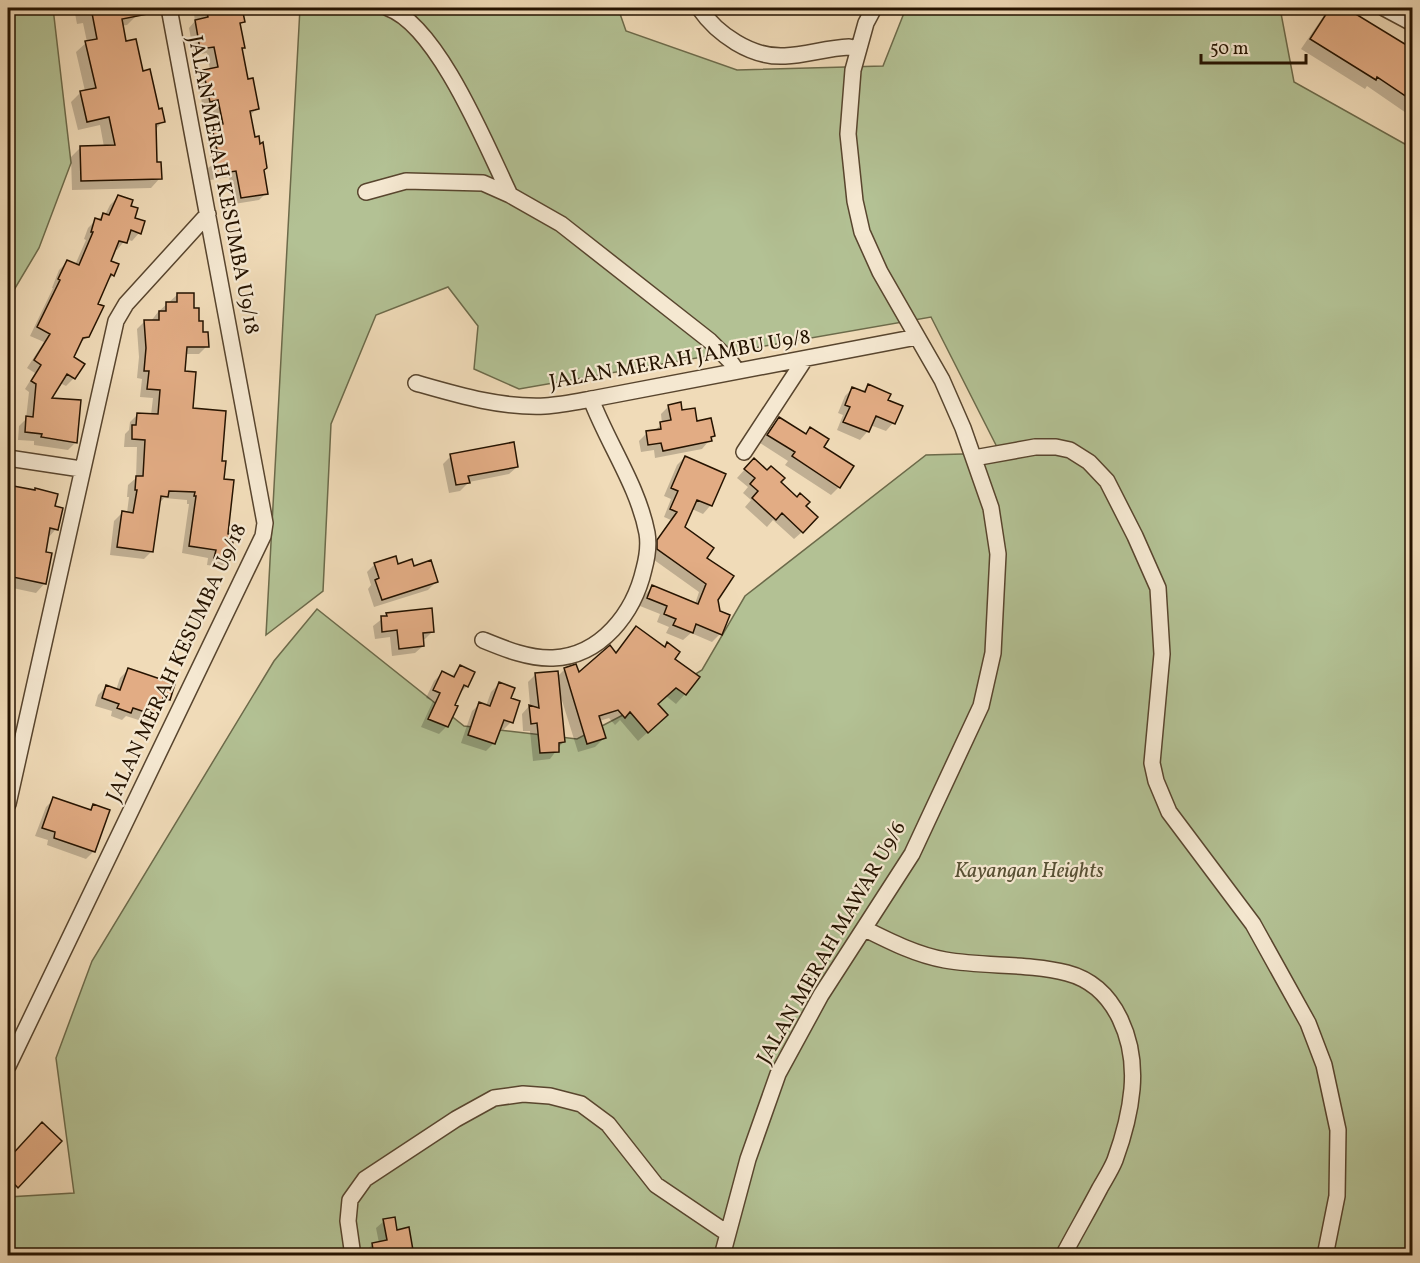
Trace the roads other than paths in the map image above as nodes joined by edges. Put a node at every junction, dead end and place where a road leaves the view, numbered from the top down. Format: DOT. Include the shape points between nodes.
graph roads {
  1 [pos="169,8"];
  2 [pos="388,8"];
  3 [pos="699,8"];
  4 [pos="873,8"];
  5 [pos="1384,8"];
  6 [pos="1413,23"];
  7 [pos="858,50"];
  8 [pos="366,192"];
  9 [pos="510,195"];
  10 [pos="208,214"];
  11 [pos="917,337"];
  12 [pos="805,358"];
  13 [pos="737,371"];
  14 [pos="416,383"];
  15 [pos="591,399"];
  16 [pos="744,452"];
  17 [pos="8,458"];
  18 [pos="974,458"];
  19 [pos="81,469"];
  20 [pos="483,640"];
  21 [pos="9,794"];
  22 [pos="865,929"];
  23 [pos="8,1066"];
  24 [pos="727,1233"];
  25 [pos="353,1256"];
  26 [pos="722,1256"];
  27 [pos="1063,1256"];
  28 [pos="1325,1256"];
  1 -- 10 [label="street, JALAN MERAH KESUMBA U9/18"];
  2 -- 9 [label="street" via="413,22 431,44 466,103"];
  3 -- 7 [label="street" via="726,36 768,55 782,57 841,47"];
  4 -- 7 [label="street, JALAN MERAH MAWAR U9/6"];
  5 -- 6 [label="street"];
  7 -- 11 [label="street, JALAN MERAH MAWAR U9/6" via="848,135 857,211 880,272"];
  8 -- 9 [label="street" via="406,181 453,181 483,183"];
  9 -- 13 [label="street" via="570,231 710,341"];
  10 -- 19 [label="street" via="126,304 116,321"];
  10 -- 23 [label="street, JALAN MERAH KESUMBA U9/18" via="265,523 263,536"];
  11 -- 12 [label="street, JALAN MERAH JAMBU U9/8"];
  11 -- 18 [label="street, JALAN MERAH MAWAR U9/6" via="942,380"];
  12 -- 13 [label="street, JALAN MERAH JAMBU U9/8"];
  12 -- 16 [label="street"];
  13 -- 15 [label="street, JALAN MERAH JAMBU U9/8"];
  14 -- 15 [label="street, JALAN MERAH JAMBU U9/8" via="513,405 546,406"];
  15 -- 20 [label="street" via="635,495 648,536 641,582 629,609 601,641 574,655 552,658 522,654"];
  17 -- 19 [label="street"];
  18 -- 22 [label="street, JALAN MERAH MAWAR U9/6" via="991,508 998,554 993,653 981,706 917,843"];
  18 -- 28 [label="street" via="1056,447 1070,450 1089,462 1107,481 1158,588 1162,654 1152,763 1156,781 1169,812 1253,924 1308,1023 1324,1065 1338,1130 1337,1196"];
  19 -- 21 [label="street"];
  22 -- 24 [label="street, JALAN MERAH MAWAR U9/6" via="821,995 778,1074"];
  22 -- 27 [label="street" via="925,956 1074,975 1097,986 1113,1005 1128,1040 1132,1089 1114,1161"];
  24 -- 25 [label="street" via="656,1185 608,1124 581,1104 523,1094 494,1098 365,1179 350,1200 348,1221"];
  24 -- 26 [label="street, JALAN MERAH MAWAR U9/6"];
}
